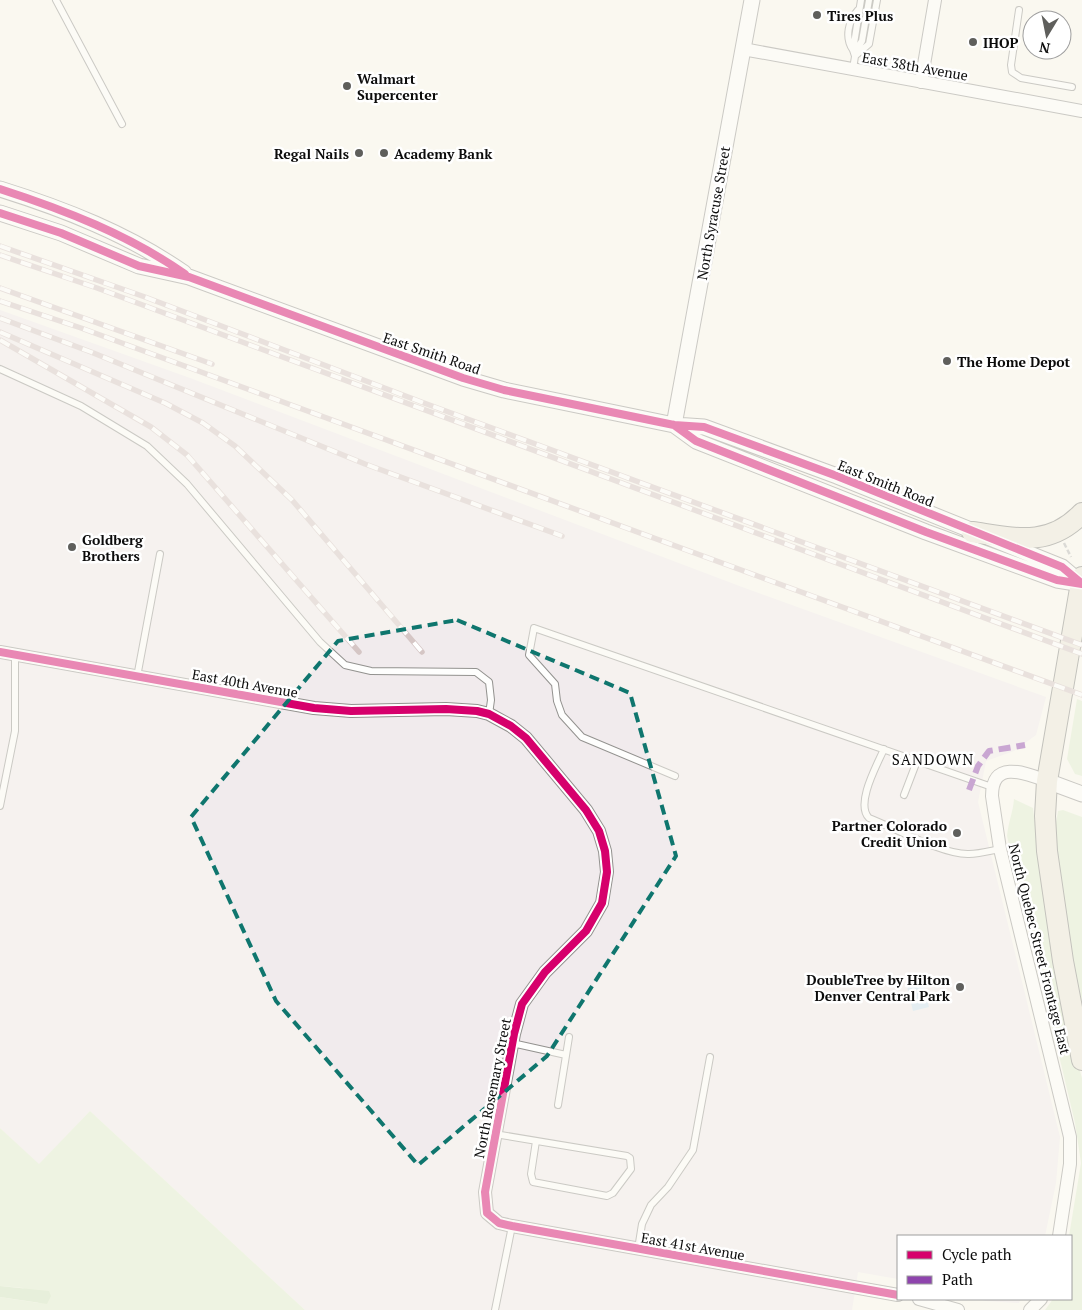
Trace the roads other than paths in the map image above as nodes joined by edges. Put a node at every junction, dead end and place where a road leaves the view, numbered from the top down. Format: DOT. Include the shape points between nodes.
graph roads {
  1 [pos="56,0"];
  2 [pos="752,0"];
  3 [pos="861,0"];
  4 [pos="869,0"];
  5 [pos="877,0"];
  6 [pos="935,0"];
  7 [pos="1020,10"];
  8 [pos="743,50"];
  9 [pos="854,53"];
  10 [pos="853,69"];
  11 [pos="920,82"];
  12 [pos="1072,88"];
  13 [pos="1082,112"];
  14 [pos="122,124"];
  15 [pos="0,189"];
  16 [pos="0,213"];
  17 [pos="189,277"];
  18 [pos="0,369"];
  19 [pos="674,425"];
  20 [pos="1082,513"];
  21 [pos="972,532"];
  22 [pos="160,554"];
  23 [pos="1079,576"];
  24 [pos="0,652"];
  25 [pos="15,655"];
  26 [pos="137,677"];
  27 [pos="488,714"];
  28 [pos="884,749"];
  29 [pos="917,761"];
  30 [pos="675,776"];
  31 [pos="1047,781"];
  32 [pos="992,787"];
  33 [pos="1082,794"];
  34 [pos="904,795"];
  35 [pos="0,806"];
  36 [pos="1000,848"];
  37 [pos="569,1037"];
  38 [pos="512,1043"];
  39 [pos="566,1054"];
  40 [pos="710,1057"];
  41 [pos="1082,1060"];
  42 [pos="558,1105"];
  43 [pos="495,1134"];
  44 [pos="536,1141"];
  45 [pos="487,1213"];
  46 [pos="512,1226"];
  47 [pos="1058,1235"];
  48 [pos="638,1249"];
  49 [pos="897,1295"];
  50 [pos="923,1300"];
  51 [pos="1040,1300"];
  52 [pos="495,1310"];
  53 [pos="958,1310"];
  54 [pos="1030,1310"];
  1 -- 14 [label="lane"];
  2 -- 8 [label="street, North Syracuse Street"];
  3 -- 9 [label="lane"];
  4 -- 9 [label="lane" via="862,41"];
  5 -- 9 [label="lane" via="869,44"];
  6 -- 11 [label="street"];
  7 -- 12 [label="lane" via="1012,72 1021,78"];
  8 -- 10 [label="street, East 38th Avenue"];
  8 -- 19 [label="street, North Syracuse Street"];
  9 -- 10 [label="lane"];
  10 -- 11 [label="street, East 38th Avenue"];
  11 -- 13 [label="street, East 38th Avenue"];
  15 -- 17 [label="street, East Smith Road" via="79,217 153,252"];
  16 -- 17 [label="street, East Smith Road" via="61,233 140,266"];
  17 -- 19 [label="street, East Smith Road" via="463,378 504,390"];
  18 -- 27 [label="lane" via="80,406 147,446 187,484 320,642 345,665 371,671 476,672 489,682 491,700"];
  19 -- 21 [label="street, East Smith Road" via="704,427 777,453"];
  19 -- 23 [label="street, East Smith Road" via="696,441 926,532 1057,580"];
  20 -- 21 [label="main road" via="1060,530 1038,538"];
  21 -- 23 [label="street, East Smith Road"];
  22 -- 26 [label="lane"];
  23 -- 31 [label="main road"];
  24 -- 25 [label="street, East 40th Avenue"];
  25 -- 26 [label="street, East 40th Avenue"];
  25 -- 35 [label="lane" via="14,731"];
  26 -- 27 [label="street, East 40th Avenue" via="323,709 446,709"];
  27 -- 38 [label="street, North Rosemary Street" via="526,738 586,810 599,831 606,861 604,894 598,912 579,940 545,972 529,993 518,1016"];
  28 -- 29 [label="lane"];
  28 -- 30 [label="lane" via="534,628 529,655 555,684 562,715 582,737"];
  28 -- 36 [label="lane" via="864,798 864,810 870,818 961,854"];
  29 -- 32 [label="lane"];
  29 -- 34 [label="lane"];
  31 -- 32 [label="street" via="1027,773 1007,771 996,778"];
  31 -- 33 [label="street"];
  31 -- 41 [label="main road" via="1047,851"];
  32 -- 36 [label="street, North Quebec Street Frontage East"];
  36 -- 47 [label="street, North Quebec Street Frontage East" via="1070,1137 1070,1164"];
  37 -- 39 [label="lane"];
  38 -- 39 [label="lane"];
  38 -- 43 [label="street, North Rosemary Street"];
  39 -- 42 [label="lane"];
  40 -- 48 [label="lane" via="693,1150 668,1187 651,1205 642,1224"];
  43 -- 44 [label="lane"];
  43 -- 45 [label="street, North Rosemary Street" via="484,1198"];
  44 -- 44 [label="lane" via="627,1156 631,1169 607,1196 533,1182 531,1174"];
  45 -- 46 [label="street, East 41st Avenue" via="500,1223"];
  46 -- 48 [label="street, East 41st Avenue"];
  46 -- 52 [label="lane"];
  48 -- 49 [label="street, East 41st Avenue"];
  50 -- 53 [label="street"];
  51 -- 54 [label="street"];
}
